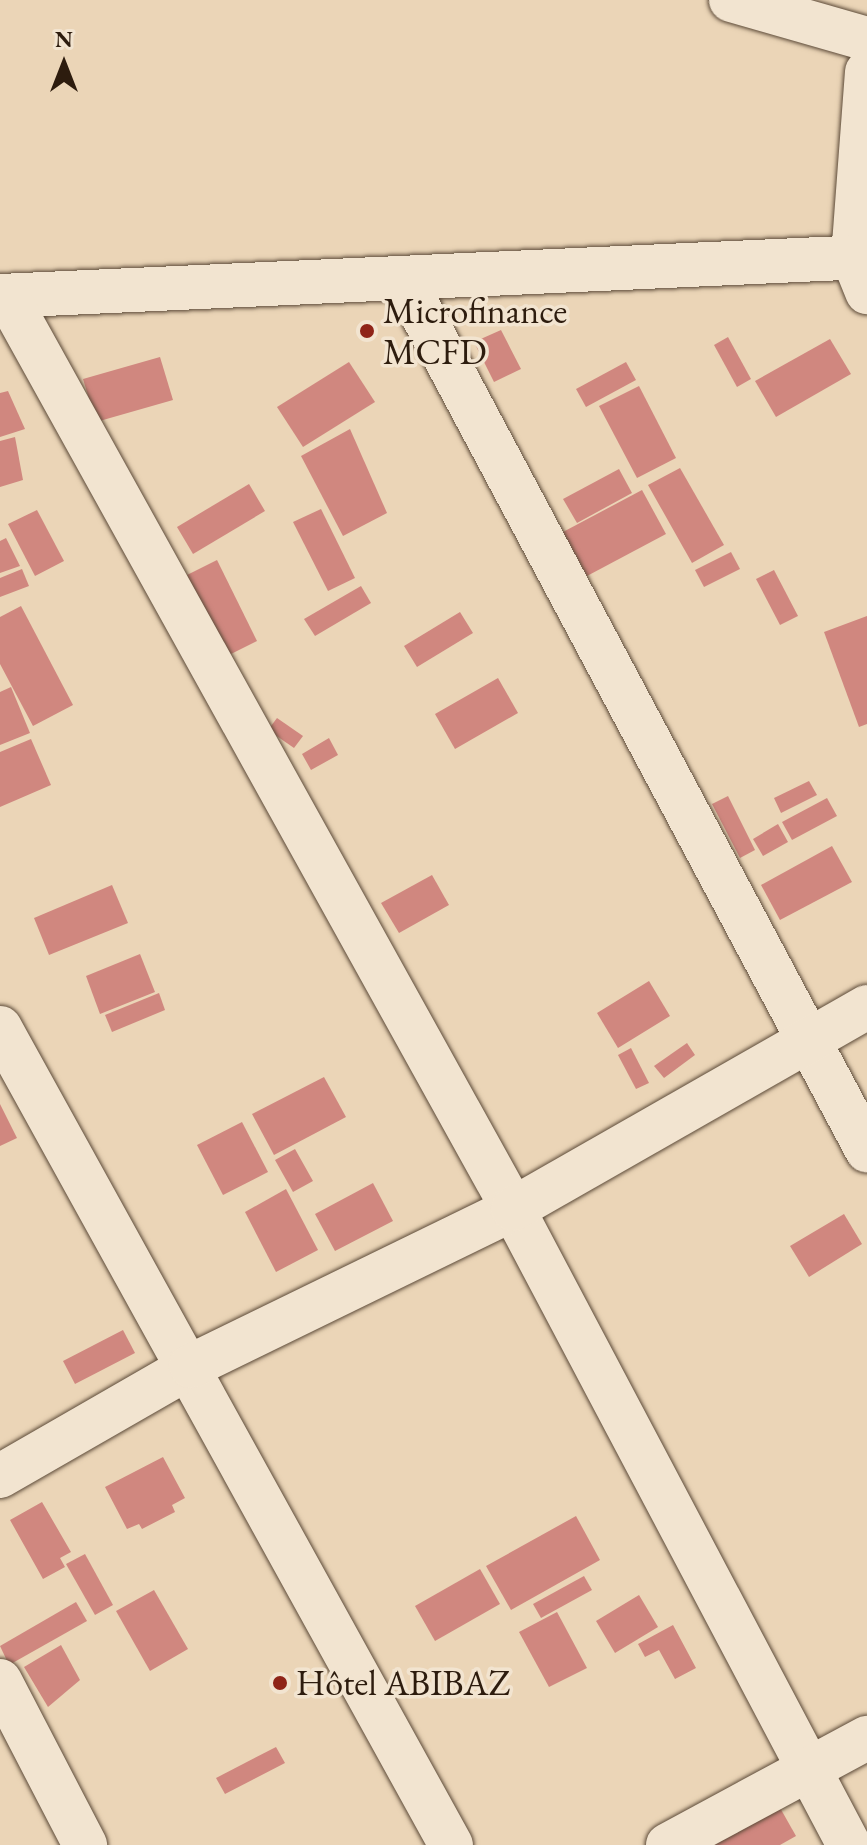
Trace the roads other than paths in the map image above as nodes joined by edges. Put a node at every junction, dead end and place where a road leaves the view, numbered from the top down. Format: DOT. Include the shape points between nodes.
graph roads {
  1 [pos="731,0"];
  2 [pos="867,39"];
  3 [pos="867,72"];
  4 [pos="862,269"];
  5 [pos="404,280"];
  6 [pos="4,296"];
  7 [pos="867,1007"];
  8 [pos="0,1028"];
  9 [pos="808,1040"];
  10 [pos="867,1150"];
  11 [pos="513,1209"];
  12 [pos="191,1366"];
  13 [pos="0,1476"];
  14 [pos="0,1681"];
  15 [pos="867,1738"];
  16 [pos="810,1769"];
  17 [pos="85,1845"];
  18 [pos="451,1845"];
  19 [pos="668,1845"];
  20 [pos="849,1845"];
  1 -- 2 [label="street"];
  3 -- 4 [label="street"];
  4 -- 5 [label="street"];
  5 -- 6 [label="street"];
  5 -- 9 [label="street"];
  6 -- 11 [label="street"];
  7 -- 9 [label="street"];
  8 -- 12 [label="street"];
  9 -- 10 [label="street"];
  9 -- 11 [label="street"];
  11 -- 12 [label="street"];
  11 -- 16 [label="street"];
  12 -- 13 [label="street"];
  12 -- 18 [label="street"];
  14 -- 17 [label="street"];
  15 -- 16 [label="street"];
  16 -- 19 [label="street"];
  16 -- 20 [label="street"];
}
